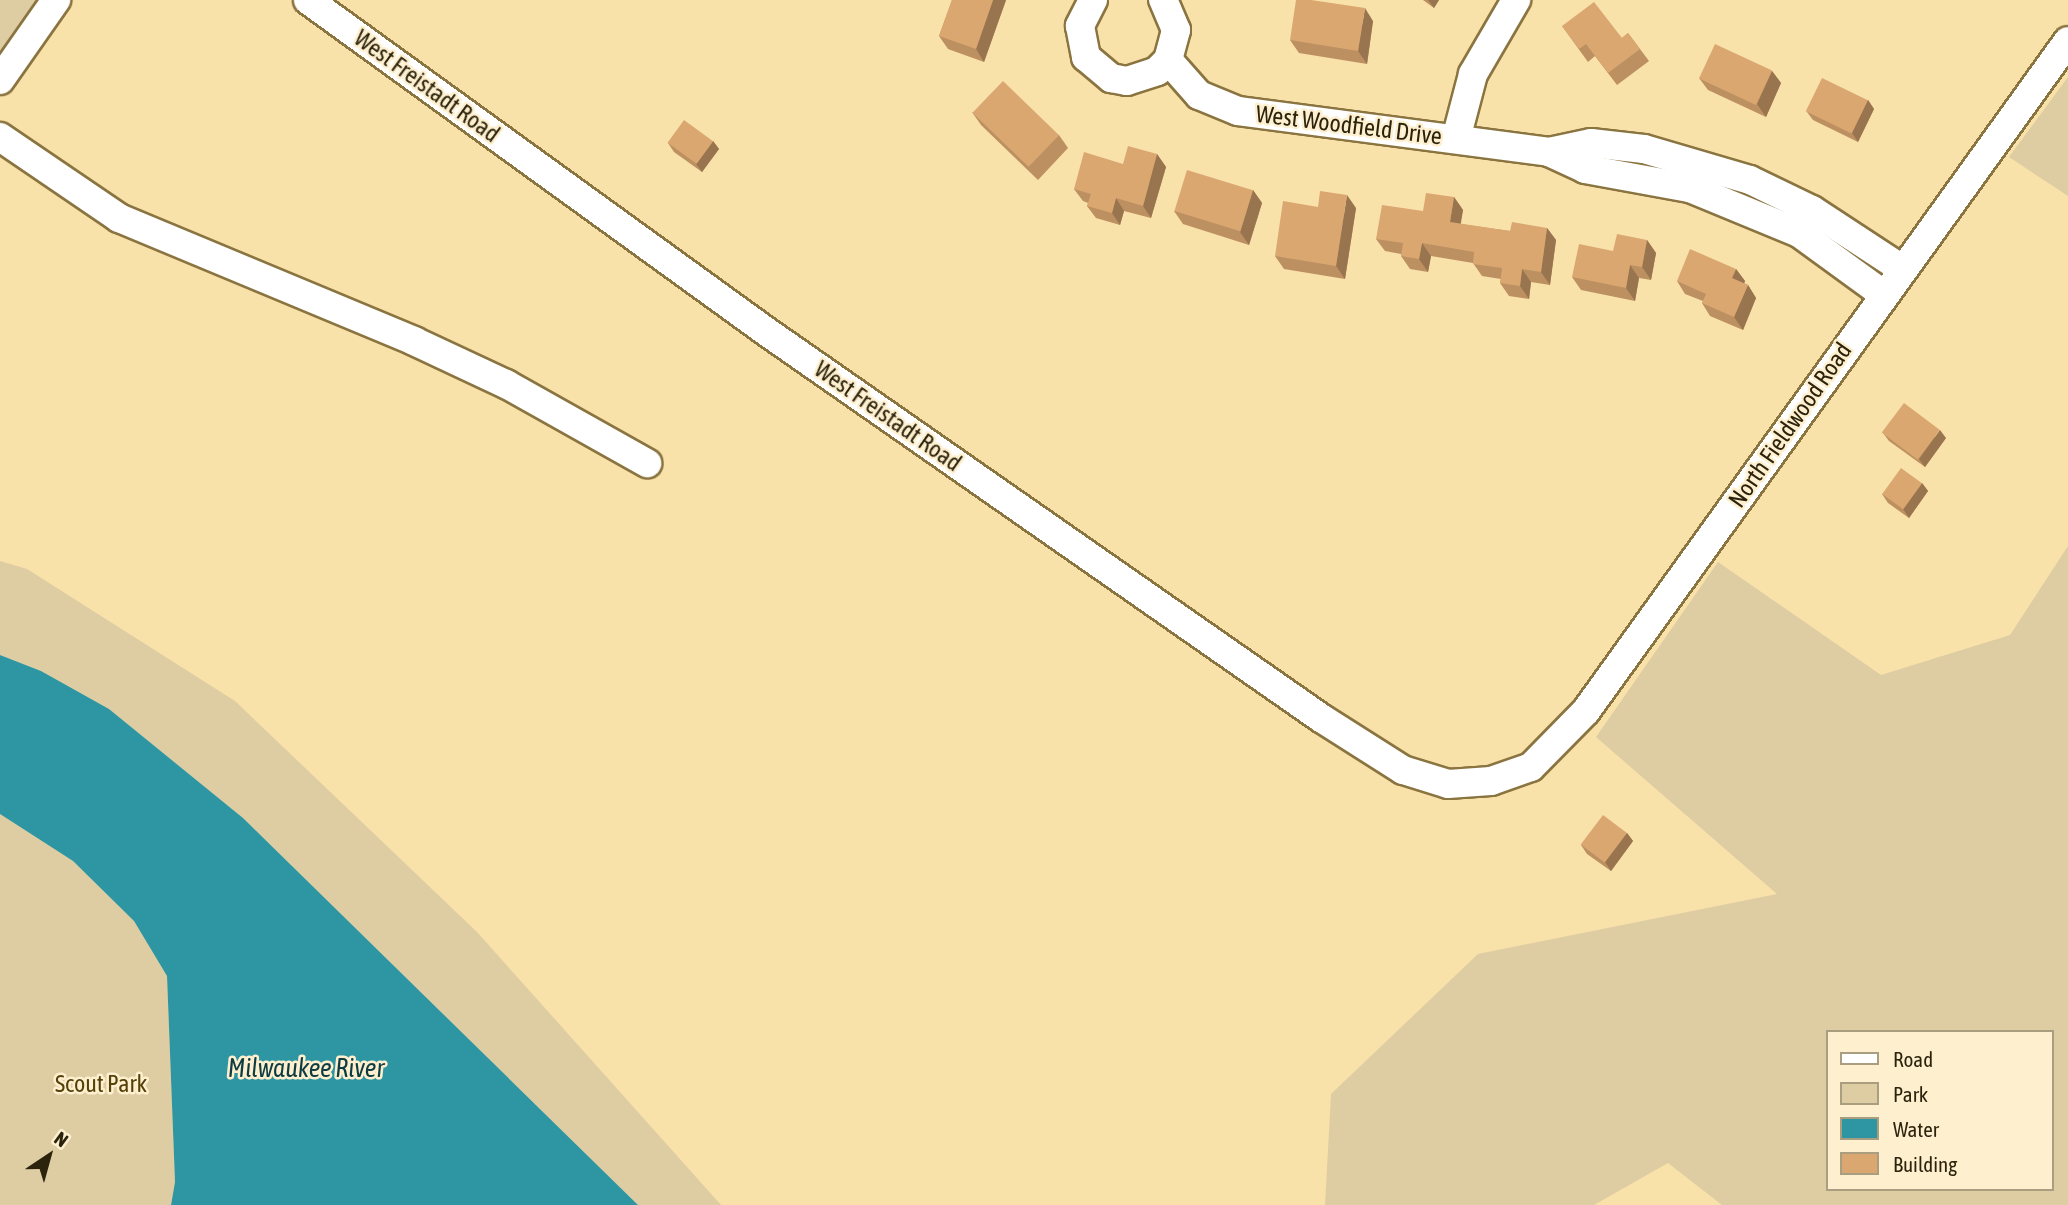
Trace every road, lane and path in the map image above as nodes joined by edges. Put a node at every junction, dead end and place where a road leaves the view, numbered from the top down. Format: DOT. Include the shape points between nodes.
graph roads {
  1 [pos="56,0"];
  2 [pos="308,0"];
  3 [pos="1093,0"];
  4 [pos="1163,0"];
  5 [pos="1517,0"];
  6 [pos="2068,41"];
  7 [pos="1168,60"];
  8 [pos="0,80"];
  9 [pos="0,136"];
  10 [pos="1457,139"];
  11 [pos="1806,222"];
  12 [pos="1902,269"];
  13 [pos="1883,294"];
  14 [pos="647,463"];
  15 [pos="1491,781"];
  1 -- 8 [label="street"];
  2 -- 15 [label="street, West Freistadt Road" via="767,332 1321,718 1403,770 1447,784"];
  3 -- 7 [label="street" via="1080,26 1081,42 1097,70 1127,81 1157,71"];
  4 -- 7 [label="street" via="1177,30"];
  5 -- 10 [label="street" via="1472,74"];
  6 -- 12 [label="street, North Fieldwood Road"];
  7 -- 10 [label="street, West Woodfield Drive" via="1199,95 1238,111"];
  9 -- 14 [label="street" via="120,219 414,341 506,384"];
  10 -- 11 [label="street, West Woodfield Drive" via="1549,152 1591,143 1644,149 1693,175 1750,180"];
  11 -- 12 [label="street, West Woodfield Drive"];
  11 -- 13 [label="street, West Woodfield Drive"];
  12 -- 13 [label="street, North Fieldwood Road"];
  13 -- 15 [label="street, North Fieldwood Road" via="1587,711 1531,767"];
}
